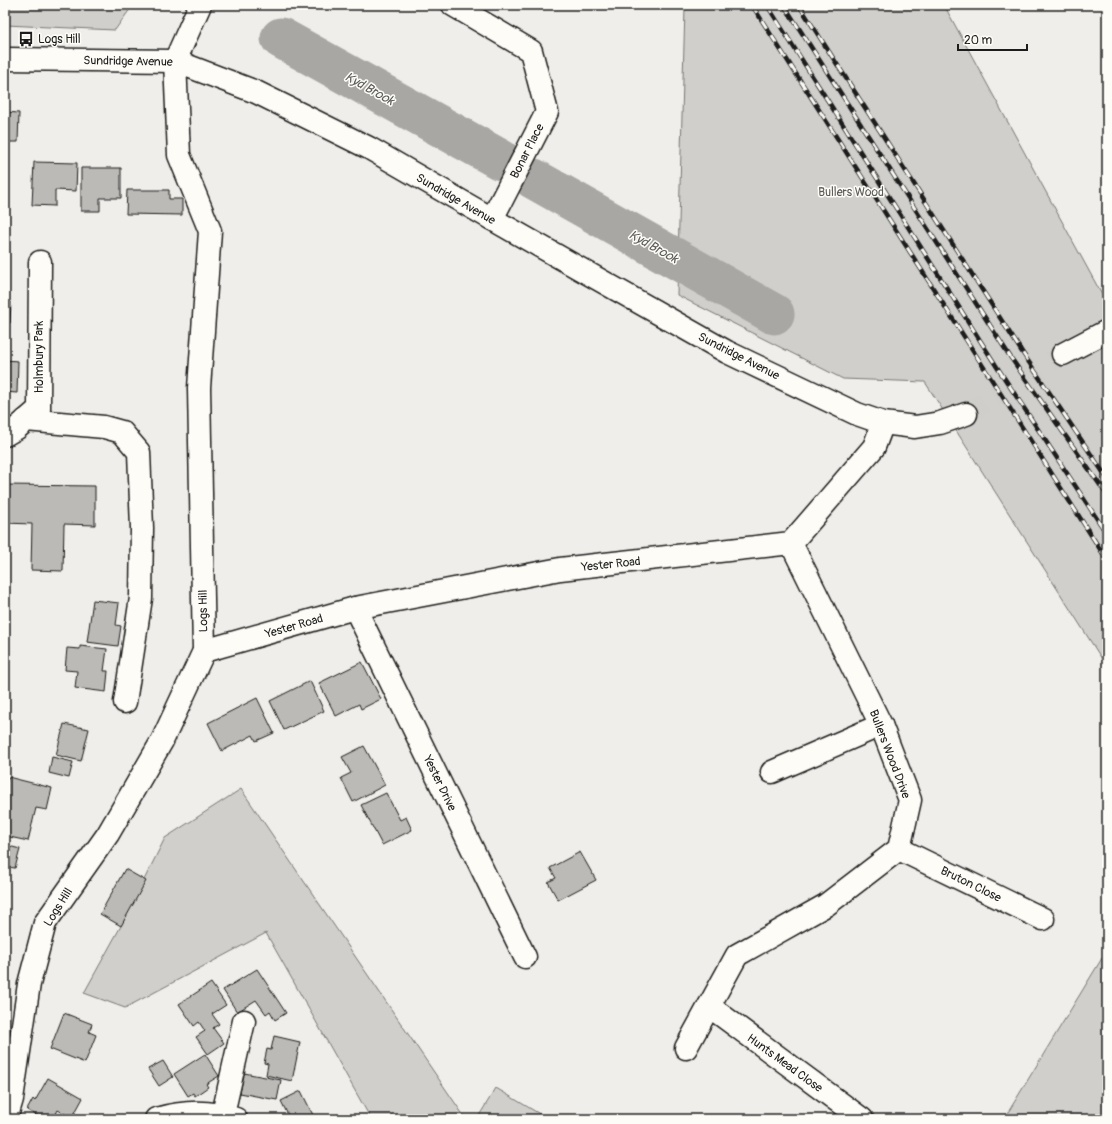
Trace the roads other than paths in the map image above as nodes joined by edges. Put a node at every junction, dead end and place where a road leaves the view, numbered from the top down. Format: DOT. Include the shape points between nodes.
graph roads {
  1 [pos="200,5"];
  2 [pos="453,5"];
  3 [pos="5,59"];
  4 [pos="175,61"];
  5 [pos="492,220"];
  6 [pos="40,262"];
  7 [pos="1107,331"];
  8 [pos="1063,354"];
  9 [pos="966,414"];
  10 [pos="26,420"];
  11 [pos="883,424"];
  12 [pos="5,435"];
  13 [pos="791,543"];
  14 [pos="355,608"];
  15 [pos="204,651"];
  16 [pos="125,702"];
  17 [pos="881,725"];
  18 [pos="772,772"];
  19 [pos="899,849"];
  20 [pos="1043,919"];
  21 [pos="525,957"];
  22 [pos="709,1006"];
  23 [pos="244,1020"];
  24 [pos="686,1048"];
  25 [pos="230,1117"];
  26 [pos="6,1119"];
  27 [pos="156,1119"];
  28 [pos="862,1119"];
  1 -- 4 [label="street"];
  2 -- 5 [label="street, Bonar Place" via="531,51 547,112"];
  3 -- 4 [label="street, Sundridge Avenue"];
  4 -- 5 [label="street, Sundridge Avenue" via="256,92 369,148"];
  4 -- 15 [label="street, Logs Hill" via="179,155 210,230 200,388"];
  5 -- 11 [label="street, Sundridge Avenue" via="727,352"];
  6 -- 10 [label="street, Holmbury Park" via="39,409"];
  7 -- 8 [label="street"];
  9 -- 11 [label="street" via="940,423 915,426"];
  10 -- 12 [label="street, Holmbury Park"];
  10 -- 16 [label="street" via="104,426 122,432 139,452 141,598"];
  11 -- 13 [label="street" via="874,448"];
  13 -- 14 [label="street, Yester Road" via="560,570"];
  13 -- 17 [label="street, Bullers Wood Drive"];
  14 -- 15 [label="street, Yester Road"];
  14 -- 21 [label="street, Yester Drive"];
  15 -- 26 [label="street, Logs Hill" via="162,741 108,834 45,923 30,984 12,1099"];
  17 -- 18 [label="street"];
  17 -- 19 [label="street, Bullers Wood Drive" via="910,800"];
  19 -- 20 [label="street, Bruton Close"];
  19 -- 22 [label="street" via="826,905 737,955"];
  22 -- 24 [label="street"];
  22 -- 28 [label="street, Hunts Mead Close"];
  23 -- 25 [label="street" via="232,1080"];
  25 -- 27 [label="street" via="199,1112 174,1114"];
}
